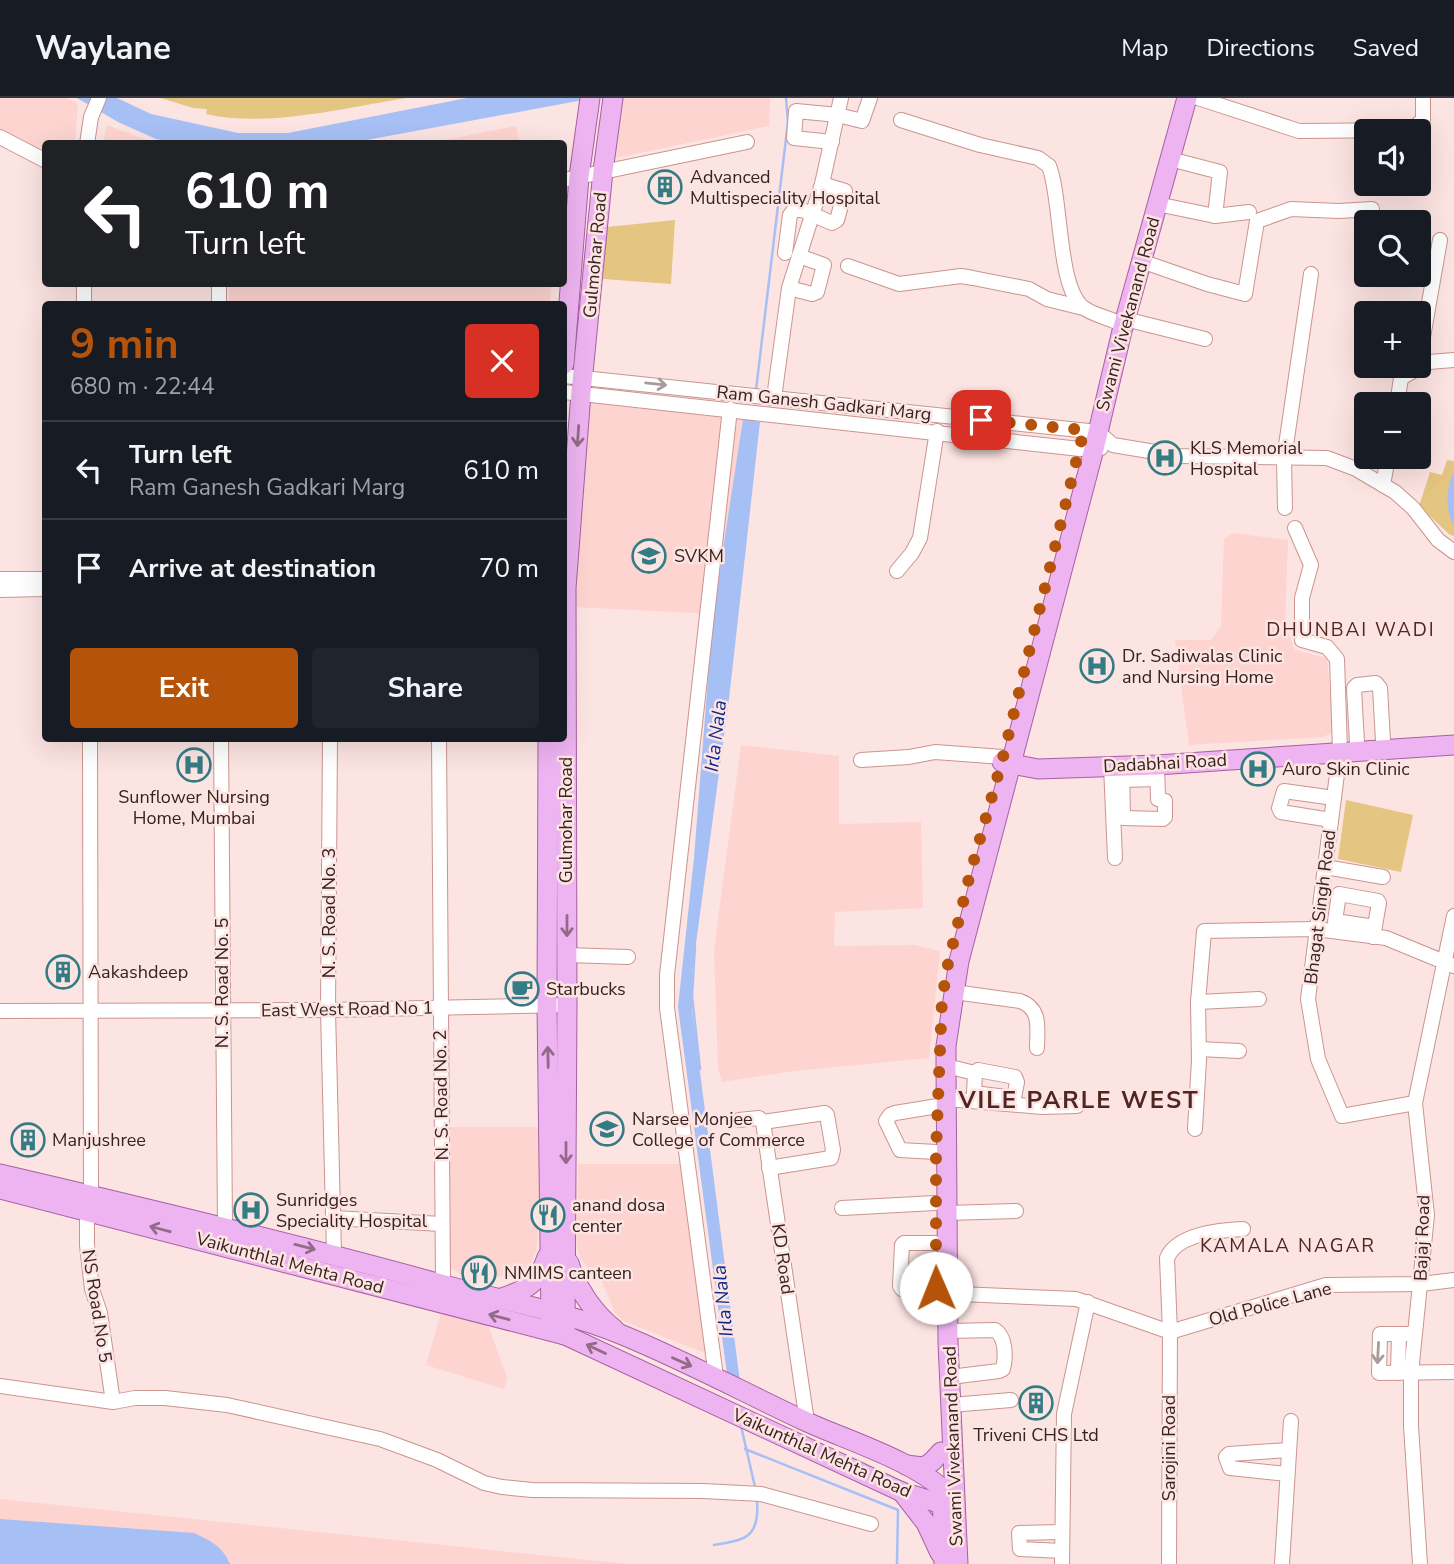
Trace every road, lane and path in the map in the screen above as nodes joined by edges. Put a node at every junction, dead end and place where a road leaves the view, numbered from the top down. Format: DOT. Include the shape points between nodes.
graph roads {
  1 [pos="99,98"];
  2 [pos="805,98"];
  3 [pos="870,98"];
  4 [pos="1177,98"];
  5 [pos="1187,98"];
  6 [pos="1198,98"];
  7 [pos="1423,98"];
  8 [pos="613,99"];
  9 [pos="590,100"];
  10 [pos="840,107"];
  11 [pos="901,120"];
  12 [pos="0,137"];
  13 [pos="88,140"];
  14 [pos="747,142"];
  15 [pos="832,142"];
  16 [pos="42,159"];
  17 [pos="1170,159"];
  18 [pos="603,171"];
  19 [pos="571,178"];
  20 [pos="822,184"];
  21 [pos="1157,204"];
  22 [pos="1372,209"];
  23 [pos="1249,212"];
  24 [pos="1215,215"];
  25 [pos="813,216"];
  26 [pos="1440,240"];
  27 [pos="792,255"];
  28 [pos="1141,261"];
  29 [pos="848,267"];
  30 [pos="1311,274"];
  31 [pos="567,284"];
  32 [pos="789,288"];
  33 [pos="1429,301"];
  34 [pos="1083,308"];
  35 [pos="1120,320"];
  36 [pos="1205,340"];
  37 [pos="1454,360"];
  38 [pos="1431,362"];
  39 [pos="573,384"];
  40 [pos="770,398"];
  41 [pos="730,409"];
  42 [pos="937,431"];
  43 [pos="1094,441"];
  44 [pos="1284,459"];
  45 [pos="1386,469"];
  46 [pos="1384,485"];
  47 [pos="1285,508"];
  48 [pos="567,520"];
  49 [pos="1295,528"];
  50 [pos="1454,552"];
  51 [pos="897,571"];
  52 [pos="0,579"];
  53 [pos="42,579"];
  54 [pos="42,589"];
  55 [pos="0,590"];
  56 [pos="1454,737"];
  57 [pos="1383,738"];
  58 [pos="90,742"];
  59 [pos="221,742"];
  60 [pos="330,742"];
  61 [pos="439,742"];
  62 [pos="548,742"];
  63 [pos="565,742"];
  64 [pos="1348,744"];
  65 [pos="1454,745"];
  66 [pos="861,760"];
  67 [pos="1004,760"];
  68 [pos="1118,771"];
  69 [pos="1157,772"];
  70 [pos="1118,815"];
  71 [pos="1115,858"];
  72 [pos="1325,867"];
  73 [pos="1342,870"];
  74 [pos="1383,877"];
  75 [pos="1322,884"];
  76 [pos="1339,887"];
  77 [pos="1380,895"];
  78 [pos="1320,904"];
  79 [pos="1336,906"];
  80 [pos="1454,916"];
  81 [pos="1316,929"];
  82 [pos="1354,929"];
  83 [pos="1374,932"];
  84 [pos="567,955"];
  85 [pos="628,957"];
  86 [pos="1449,964"];
  87 [pos="954,992"];
  88 [pos="1259,999"];
  89 [pos="1198,1002"];
  90 [pos="557,1006"];
  91 [pos="440,1008"];
  92 [pos="328,1010"];
  93 [pos="0,1011"];
  94 [pos="90,1011"];
  95 [pos="222,1011"];
  96 [pos="1037,1048"];
  97 [pos="1199,1049"];
  98 [pos="1239,1051"];
  99 [pos="946,1066"];
  100 [pos="975,1073"];
  101 [pos="942,1102"];
  102 [pos="1415,1103"];
  103 [pos="1077,1107"];
  104 [pos="739,1120"];
  105 [pos="762,1122"];
  106 [pos="1195,1129"];
  107 [pos="936,1152"];
  108 [pos="769,1168"];
  109 [pos="0,1174"];
  110 [pos="0,1189"];
  111 [pos="896,1199"];
  112 [pos="89,1203"];
  113 [pos="939,1204"];
  114 [pos="842,1208"];
  115 [pos="1016,1211"];
  116 [pos="333,1218"];
  117 [pos="442,1224"];
  118 [pos="225,1228"];
  119 [pos="1243,1228"];
  120 [pos="935,1243"];
  121 [pos="558,1248"];
  122 [pos="334,1254"];
  123 [pos="1454,1280"];
  124 [pos="443,1284"];
  125 [pos="1421,1284"];
  126 [pos="940,1291"];
  127 [pos="502,1298"];
  128 [pos="1088,1302"];
  129 [pos="558,1323"];
  130 [pos="948,1331"];
  131 [pos="1170,1332"];
  132 [pos="620,1334"];
  133 [pos="1406,1334"];
  134 [pos="1454,1372"];
  135 [pos="1404,1373"];
  136 [pos="716,1377"];
  137 [pos="950,1377"];
  138 [pos="0,1386"];
  139 [pos="1011,1400"];
  140 [pos="113,1402"];
  141 [pos="951,1405"];
  142 [pos="1291,1421"];
  143 [pos="807,1422"];
  144 [pos="1287,1450"];
  145 [pos="941,1452"];
  146 [pos="881,1454"];
  147 [pos="905,1465"];
  148 [pos="1286,1474"];
  149 [pos="870,1478"];
  150 [pos="902,1492"];
  151 [pos="946,1497"];
  152 [pos="871,1524"];
  153 [pos="1061,1532"];
  154 [pos="1019,1556"];
  155 [pos="1060,1557"];
  156 [pos="949,1563"];
  157 [pos="1169,1564"];
  158 [pos="1282,1564"];
  159 [pos="1420,1564"];
  1 -- 13 [label="street"];
  2 -- 10 [label="street" via="808,108"];
  3 -- 10 [label="street" via="862,121"];
  4 -- 35 [label="main road, Swami Vivekanand Road"];
  5 -- 17 [label="main road, Swami Vivekanand Road"];
  6 -- 7 [label="street" via="1298,131 1398,131 1411,130 1423,120"];
  8 -- 18 [label="main road, Gulmohar Road"];
  9 -- 19 [label="main road, Gulmohar Road"];
  10 -- 15 [label="street"];
  10 -- 15 [label="street" via="795,113 794,138"];
  11 -- 34 [label="street" via="1038,158 1049,166 1066,276"];
  12 -- 16 [label="street"];
  14 -- 18 [label="street"];
  15 -- 20 [label="street"];
  17 -- 21 [label="main road, Swami Vivekanand Road"];
  17 -- 24 [label="street" via="1220,172"];
  18 -- 19 [label="street"];
  18 -- 39 [label="main road, Gulmohar Road"];
  19 -- 31 [label="main road, Gulmohar Road"];
  20 -- 25 [label="street"];
  20 -- 25 [label="street" via="845,191 837,220 832,223"];
  21 -- 24 [label="street"];
  21 -- 28 [label="main road, Swami Vivekanand Road"];
  22 -- 28 [label="street" via="1291,209 1257,221 1245,294"];
  23 -- 24 [label="street"];
  25 -- 27 [label="street"];
  25 -- 27 [label="street" via="802,210 792,212"];
  26 -- 33 [label="street"];
  27 -- 32 [label="street"];
  27 -- 32 [label="street" via="824,265 817,292 812,295"];
  28 -- 35 [label="main road, Swami Vivekanand Road"];
  29 -- 34 [label="street" via="899,284 972,278 1029,289"];
  30 -- 44 [label="street"];
  32 -- 40 [label="street"];
  34 -- 35 [label="street"];
  35 -- 36 [label="street"];
  35 -- 43 [label="main road, Swami Vivekanand Road"];
  37 -- 38 [label="street"];
  39 -- 40 [label="street, Ram Ganesh Gadkari Marg, one-way"];
  39 -- 41 [label="street, Ram Ganesh Gadkari Marg"];
  39 -- 48 [label="main road, Gulmohar Road, one-way"];
  40 -- 43 [label="street, Ram Ganesh Gadkari Marg"];
  41 -- 42 [label="street, Ram Ganesh Gadkari Marg"];
  41 -- 136 [label="street" via="667,975 667,1008"];
  42 -- 43 [label="street, Ram Ganesh Gadkari Marg"];
  42 -- 51 [label="street" via="920,538"];
  43 -- 44 [label="street" via="1179,456"];
  43 -- 67 [label="main road, Swami Vivekanand Road"];
  44 -- 46 [label="street" via="1328,458"];
  44 -- 47 [label="street"];
  45 -- 46 [label="street"];
  46 -- 50 [label="street"];
  49 -- 64 [label="street" via="1311,565 1302,598 1302,640 1326,647 1337,659"];
  52 -- 53 [label="street"];
  54 -- 55 [label="street"];
  56 -- 57 [label="main road, Dadabhai Road"];
  57 -- 64 [label="main road, Dadabhai Road"];
  57 -- 64 [label="street" via="1380,688 1376,683 1357,685"];
  58 -- 94 [label="street"];
  59 -- 95 [label="street, N. S. Road No. 5"];
  60 -- 92 [label="street, N. S. Road No. 3"];
  61 -- 91 [label="street, N. S. Road No. 2"];
  62 -- 90 [label="main road, Gulmohar Road"];
  63 -- 84 [label="main road, Gulmohar Road, one-way"];
  64 -- 65 [label="main road, Dadabhai Road"];
  64 -- 67 [label="main road, Dadabhai Road" via="1197,756 1038,763"];
  64 -- 69 [label="main road, Dadabhai Road"];
  64 -- 72 [label="street, Bhagat Singh Road" via="1331,808"];
  66 -- 67 [label="street" via="935,752"];
  67 -- 68 [label="main road, Dadabhai Road" via="1038,769"];
  67 -- 87 [label="main road, Swami Vivekanand Road"];
  67 -- 101 [label="main road, Swami Vivekanand Road" via="948,964 942,999"];
  68 -- 69 [label="main road, Dadabhai Road"];
  68 -- 70 [label="street"];
  69 -- 70 [label="street" via="1158,799 1164,801 1165,818 1126,820"];
  70 -- 71 [label="street"];
  72 -- 73 [label="street"];
  72 -- 75 [label="street, Bhagat Singh Road"];
  73 -- 74 [label="street"];
  73 -- 76 [label="street"];
  75 -- 76 [label="street"];
  75 -- 78 [label="street, Bhagat Singh Road"];
  76 -- 77 [label="street"];
  78 -- 79 [label="street"];
  78 -- 81 [label="street, Bhagat Singh Road"];
  79 -- 82 [label="street" via="1335,921"];
  79 -- 83 [label="street" via="1339,894 1377,900"];
  80 -- 86 [label="street, Bajaj Road"];
  81 -- 82 [label="street"];
  81 -- 89 [label="street" via="1204,931"];
  81 -- 102 [label="street, Bhagat Singh Road" via="1308,999 1318,1059 1342,1116"];
  82 -- 83 [label="street"];
  83 -- 86 [label="street"];
  84 -- 85 [label="street"];
  84 -- 90 [label="main road, Gulmohar Road"];
  86 -- 102 [label="street, Bajaj Road"];
  87 -- 96 [label="street" via="1030,1005 1037,1015"];
  87 -- 99 [label="main road, Swami Vivekanand Road"];
  88 -- 89 [label="street"];
  89 -- 97 [label="street"];
  90 -- 91 [label="street, East West Road No 1"];
  90 -- 121 [label="main road, Gulmohar Road"];
  91 -- 92 [label="street, East West Road No 1"];
  91 -- 117 [label="street, N. S. Road No. 2"];
  92 -- 95 [label="street, East West Road No 1"];
  92 -- 116 [label="street, N. S. Road No. 3"];
  93 -- 94 [label="street, East West Road No 1"];
  94 -- 95 [label="street, East West Road No 1"];
  94 -- 112 [label="street"];
  95 -- 118 [label="street, N. S. Road No. 5"];
  97 -- 98 [label="street"];
  97 -- 106 [label="street"];
  99 -- 100 [label="street"];
  99 -- 101 [label="main road, Swami Vivekanand Road"];
  101 -- 103 [label="street"];
  101 -- 107 [label="main road, Swami Vivekanand Road"];
  101 -- 107 [label="street" via="895,1113 887,1121 900,1150"];
  101 -- 113 [label="main road, Swami Vivekanand Road"];
  102 -- 125 [label="street, Bajaj Road" via="1427,1214"];
  104 -- 105 [label="street" via="759,1118"];
  105 -- 108 [label="street, KD Road"];
  105 -- 108 [label="street" via="825,1113 831,1138 831,1158"];
  107 -- 113 [label="main road, Swami Vivekanand Road"];
  108 -- 143 [label="street, KD Road"];
  109 -- 112 [label="main road, Vaikunthlal Mehta Road"];
  110 -- 112 [label="main road, Vaikunthlal Mehta Road"];
  111 -- 113 [label="street"];
  112 -- 118 [label="main road, Vaikunthlal Mehta Road"];
  129 -- 112 [label="main road, Vaikunthlal Mehta Road, one-way"];
  112 -- 140 [label="street, NS Road No 5" via="92,1289"];
  113 -- 114 [label="street"];
  113 -- 115 [label="street"];
  113 -- 120 [label="main road, Swami Vivekanand Road"];
  113 -- 126 [label="main road, Swami Vivekanand Road"];
  116 -- 117 [label="street"];
  116 -- 122 [label="street, N. S. Road No. 3"];
  117 -- 124 [label="street, N. S. Road No. 2"];
  118 -- 122 [label="main road, Vaikunthlal Mehta Road, one-way"];
  119 -- 131 [label="street, Sarojini Road" via="1214,1230 1170,1251"];
  120 -- 126 [label="main road, Swami Vivekanand Road"];
  120 -- 126 [label="street" via="902,1245 900,1286"];
  121 -- 127 [label="main road" via="531,1286"];
  121 -- 129 [label="main road, Gulmohar Road"];
  121 -- 132 [label="main road" via="584,1295"];
  122 -- 124 [label="main road, Vaikunthlal Mehta Road"];
  123 -- 125 [label="street, Old Police Lane"];
  124 -- 127 [label="main road, Vaikunthlal Mehta Road"];
  125 -- 131 [label="street, Old Police Lane" via="1326,1285"];
  125 -- 133 [label="street, Bajaj Road"];
  126 -- 128 [label="street"];
  126 -- 130 [label="main road, Swami Vivekanand Road"];
  126 -- 145 [label="main road, Swami Vivekanand Road"];
  127 -- 129 [label="main road, Vaikunthlal Mehta Road"];
  128 -- 131 [label="street"];
  128 -- 153 [label="street" via="1064,1414"];
  129 -- 132 [label="main road, Vaikunthlal Mehta Road"];
  149 -- 129 [label="main road, Vaikunthlal Mehta Road, one-way"];
  130 -- 137 [label="main road, Swami Vivekanand Road"];
  130 -- 137 [label="street" via="995,1330 1003,1337 1003,1369"];
  131 -- 157 [label="street, Sarojini Road"];
  132 -- 136 [label="main road, Vaikunthlal Mehta Road, one-way"];
  133 -- 135 [label="street, Bajaj Road"];
  133 -- 135 [label="street, one-way" via="1380,1334 1377,1370"];
  134 -- 135 [label="street"];
  135 -- 159 [label="street, Bajaj Road"];
  136 -- 143 [label="main road, Vaikunthlal Mehta Road"];
  137 -- 141 [label="main road, Swami Vivekanand Road"];
  138 -- 140 [label="street"];
  139 -- 141 [label="street"];
  140 -- 152 [label="street" via="166,1398 256,1411 380,1439 502,1487 756,1494"];
  141 -- 151 [label="main road, Swami Vivekanand Road"];
  142 -- 144 [label="street"];
  143 -- 146 [label="main road, Vaikunthlal Mehta Road"];
  144 -- 148 [label="street"];
  144 -- 148 [label="street" via="1226,1457 1230,1468"];
  145 -- 147 [label="main road" via="930,1465"];
  145 -- 151 [label="main road, Swami Vivekanand Road"];
  146 -- 147 [label="main road, Vaikunthlal Mehta Road"];
  146 -- 149 [label="main road"];
  147 -- 151 [label="main road, Vaikunthlal Mehta Road"];
  148 -- 158 [label="street"];
  149 -- 150 [label="main road, Vaikunthlal Mehta Road"];
  150 -- 151 [label="main road, Vaikunthlal Mehta Road"];
  150 -- 156 [label="main road"];
  151 -- 156 [label="main road, Swami Vivekanand Road"];
  153 -- 155 [label="street"];
  153 -- 155 [label="street" via="1018,1533 1020,1549"];
  154 -- 155 [label="street"];
}
